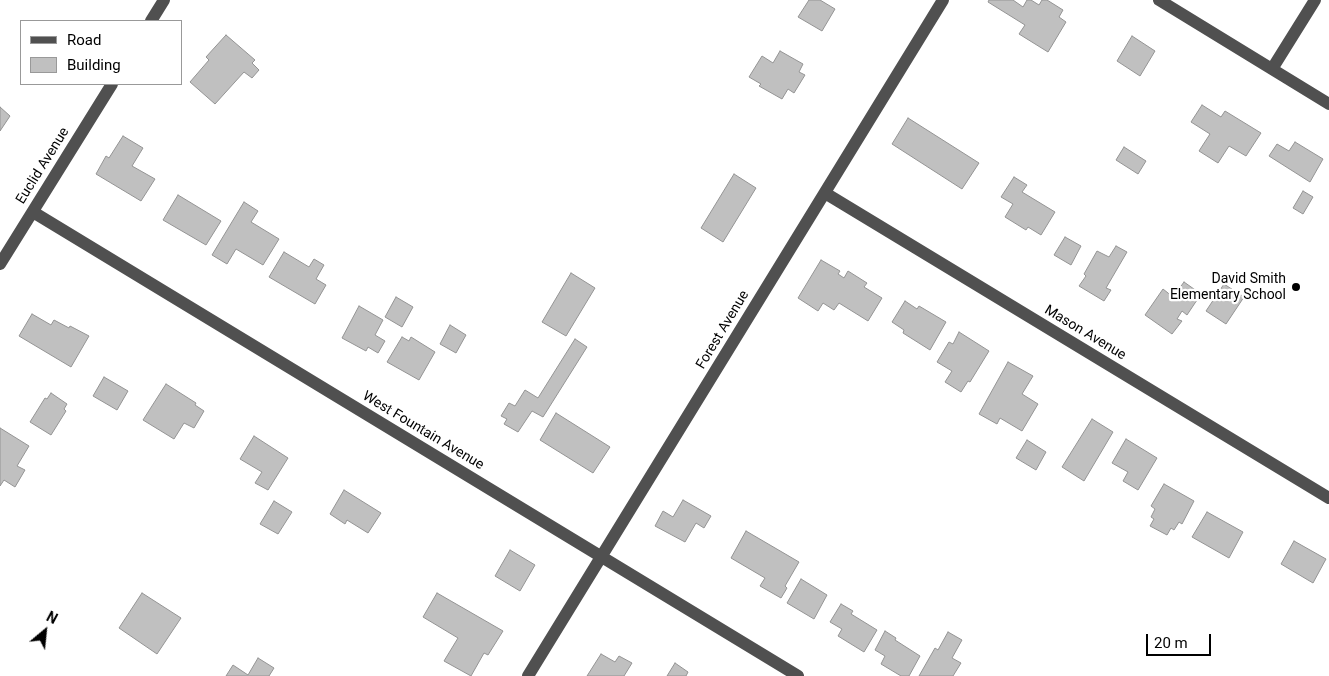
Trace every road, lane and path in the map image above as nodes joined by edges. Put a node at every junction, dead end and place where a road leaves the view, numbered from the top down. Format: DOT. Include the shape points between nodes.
graph roads {
  1 [pos="164,0"];
  2 [pos="943,0"];
  3 [pos="1159,0"];
  4 [pos="1315,0"];
  5 [pos="152,20"];
  6 [pos="1272,69"];
  7 [pos="111,85"];
  8 [pos="1329,104"];
  9 [pos="824,193"];
  10 [pos="33,212"];
  11 [pos="0,264"];
  12 [pos="1329,498"];
  13 [pos="602,557"];
  14 [pos="528,676"];
  15 [pos="798,676"];
  1 -- 5 [label="street"];
  2 -- 9 [label="street, Forest Avenue"];
  3 -- 6 [label="street"];
  4 -- 6 [label="street"];
  6 -- 8 [label="street"];
  7 -- 10 [label="street, Euclid Avenue"];
  9 -- 12 [label="street, Mason Avenue"];
  9 -- 13 [label="street, Forest Avenue"];
  10 -- 11 [label="street, Euclid Avenue"];
  10 -- 13 [label="street, West Fountain Avenue"];
  13 -- 14 [label="street, Forest Avenue"];
  13 -- 15 [label="street, West Fountain Avenue"];
}
